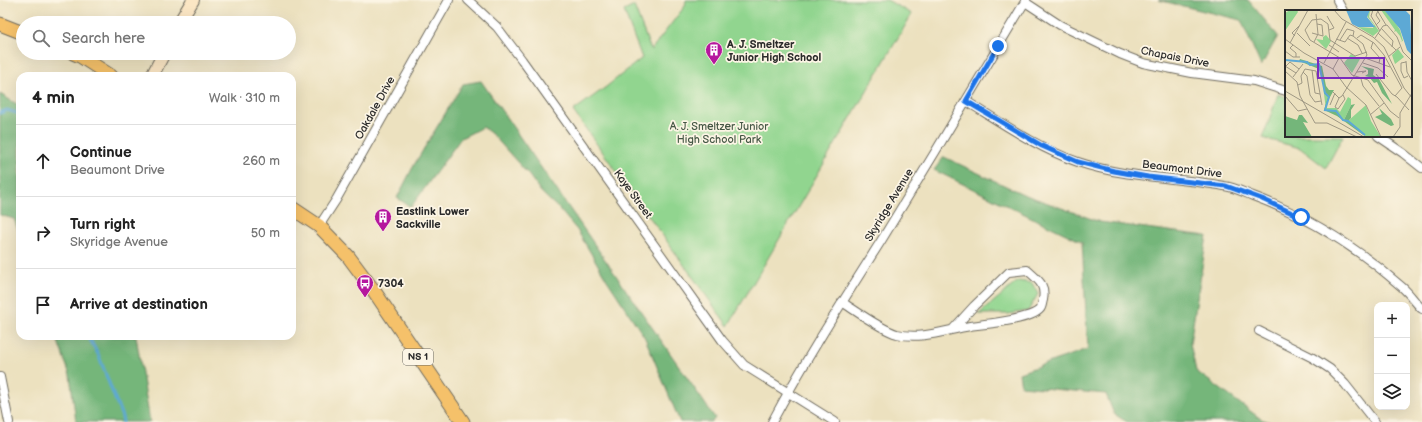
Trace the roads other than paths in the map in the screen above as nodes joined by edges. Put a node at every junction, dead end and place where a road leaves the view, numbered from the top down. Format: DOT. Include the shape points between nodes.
graph roads {
  1 [pos="193,0"];
  2 [pos="449,0"];
  3 [pos="468,0"];
  4 [pos="1337,0"];
  5 [pos="1025,1"];
  6 [pos="1342,10"];
  7 [pos="184,16"];
  8 [pos="0,24"];
  9 [pos="16,30"];
  10 [pos="86,60"];
  11 [pos="160,60"];
  12 [pos="105,72"];
  13 [pos="154,72"];
  14 [pos="1285,91"];
  15 [pos="966,101"];
  16 [pos="1379,137"];
  17 [pos="1422,168"];
  18 [pos="296,211"];
  19 [pos="319,226"];
  20 [pos="842,302"];
  21 [pos="1422,310"];
  22 [pos="953,329"];
  23 [pos="1259,331"];
  24 [pos="0,377"];
  25 [pos="788,392"];
  26 [pos="9,422"];
  27 [pos="463,422"];
  28 [pos="772,422"];
  29 [pos="835,422"];
  30 [pos="1375,422"];
  1 -- 7 [label="street"];
  2 -- 19 [label="street, Oakdale Drive"];
  3 -- 25 [label="street, Kaye Street" via="497,28 522,60 722,340 744,365"];
  4 -- 6 [label="street"];
  5 -- 14 [label="street, Chapais Drive" via="1066,28 1143,63 1192,73 1254,81"];
  5 -- 15 [label="street, Skyridge Avenue"];
  8 -- 9 [label="main road"];
  10 -- 12 [label="main road"];
  11 -- 13 [label="street"];
  15 -- 20 [label="street, Skyridge Avenue"];
  15 -- 21 [label="street, Beaumont Drive" via="1042,146 1078,162 1141,176 1226,186 1262,199 1301,217 1340,240 1403,288"];
  16 -- 17 [label="street"];
  18 -- 19 [label="main road, NS 1"];
  19 -- 27 [label="main road, NS 1" via="348,256 374,291"];
  20 -- 22 [label="street" via="897,334 938,334"];
  20 -- 25 [label="street, Skyridge Avenue"];
  22 -- 22 [label="street" via="1009,272 1027,270 1041,282 1044,294 1041,308 1035,312 1021,318"];
  23 -- 30 [label="street" via="1330,369"];
  24 -- 26 [label="street"];
  25 -- 28 [label="street, Skyridge Avenue"];
  25 -- 29 [label="street, Kaye Street"];
}
